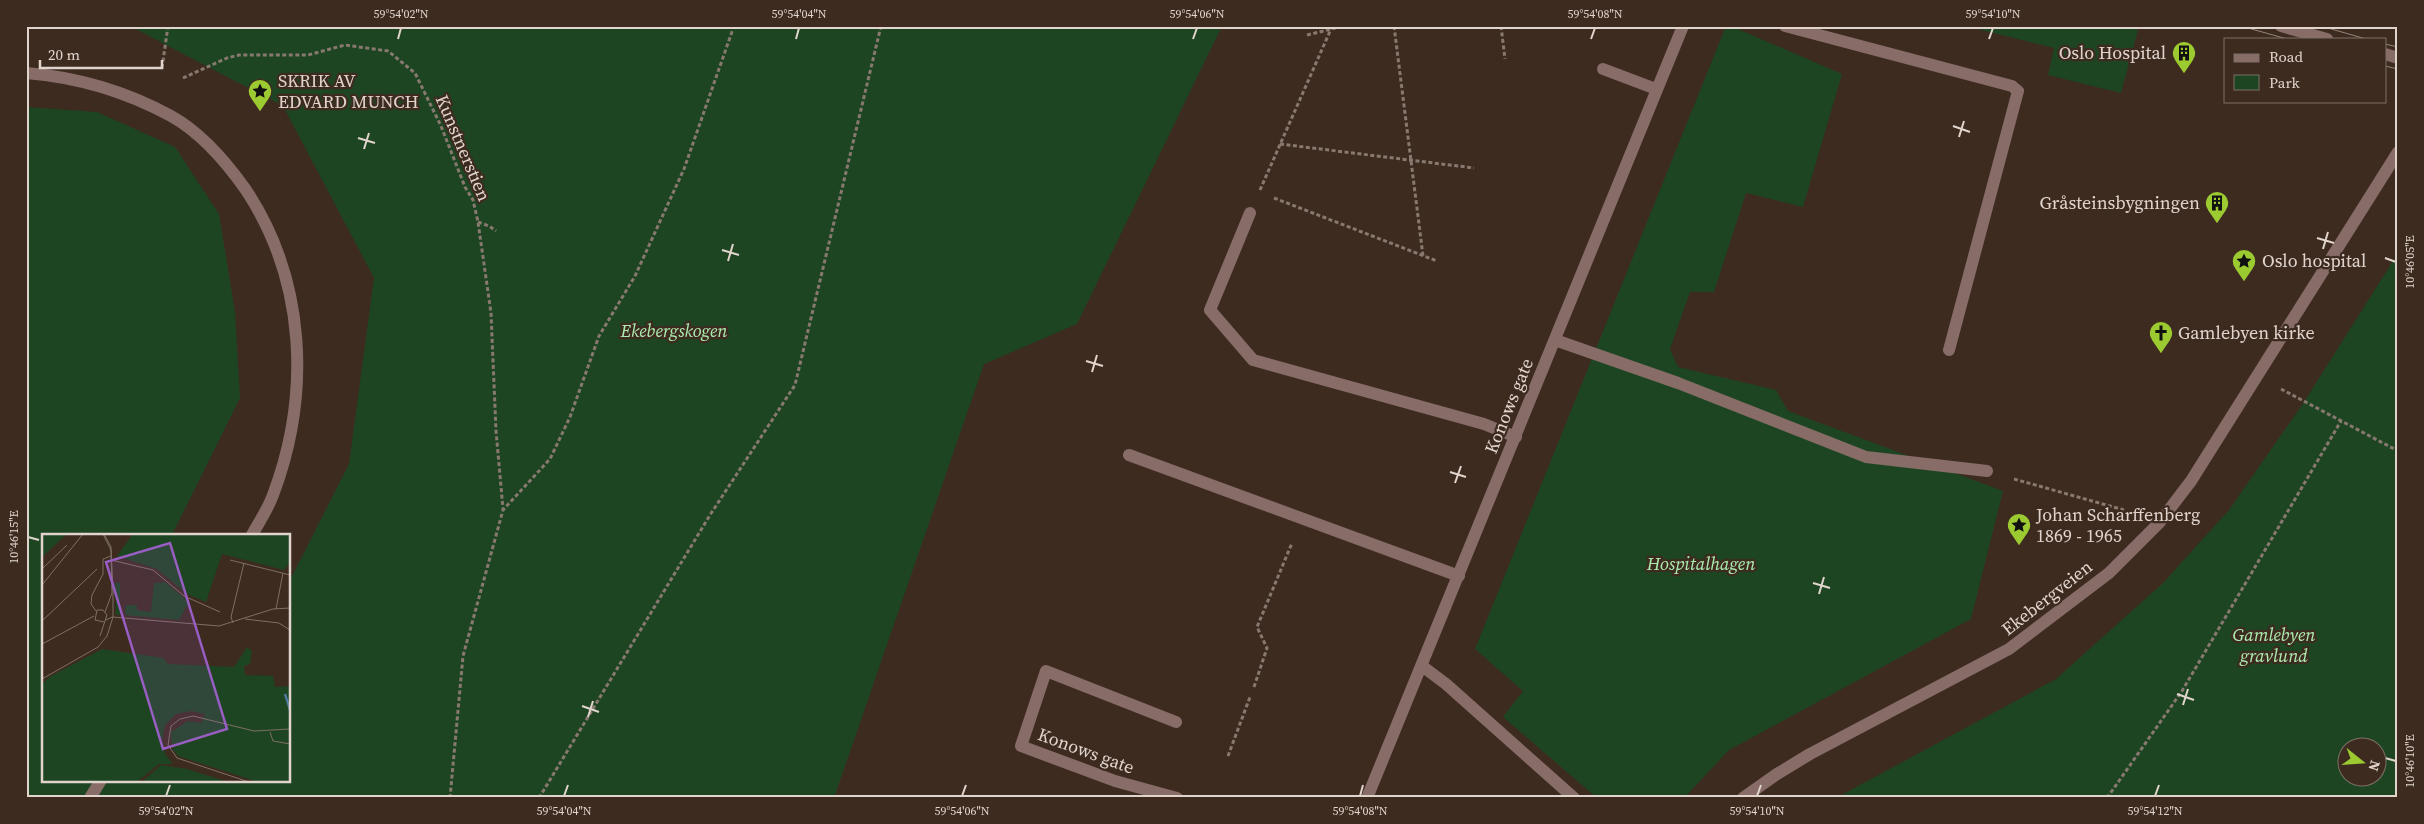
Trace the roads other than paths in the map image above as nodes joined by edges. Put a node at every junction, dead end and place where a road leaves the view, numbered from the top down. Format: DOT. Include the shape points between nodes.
graph roads {
  1 [pos="1683,26"];
  2 [pos="1785,26"];
  3 [pos="2281,26"];
  4 [pos="2323,38"];
  5 [pos="2386,54"];
  6 [pos="2398,58"];
  7 [pos="1603,69"];
  8 [pos="26,73"];
  9 [pos="1656,89"];
  10 [pos="2398,152"];
  11 [pos="1250,213"];
  12 [pos="1555,340"];
  13 [pos="1949,350"];
  14 [pos="1516,437"];
  15 [pos="1129,455"];
  16 [pos="1987,471"];
  17 [pos="253,534"];
  18 [pos="1459,576"];
  19 [pos="1422,666"];
  20 [pos="1176,722"];
  21 [pos="100,782"];
  22 [pos="90,798"];
  23 [pos="1176,798"];
  24 [pos="1367,798"];
  25 [pos="1574,798"];
  26 [pos="1743,798"];
  1 -- 9 [label="street, Konows gate"];
  2 -- 13 [label="street" via="2012,86 2018,91"];
  3 -- 4 [label="street"];
  5 -- 6 [label="street"];
  7 -- 9 [label="street"];
  8 -- 17 [label="street" via="76,80 126,96 172,116 208,146 237,177 265,222 282,263 294,310 298,342 297,392 292,434 280,474"];
  9 -- 12 [label="street, Konows gate"];
  10 -- 26 [label="street, Ekebergveien" via="2191,481 2159,523 2109,573 2009,650 1810,754"];
  11 -- 14 [label="street" via="1210,310 1253,360 1484,424"];
  12 -- 14 [label="street, Konows gate"];
  12 -- 16 [label="street" via="1678,383 1866,457"];
  14 -- 18 [label="street, Konows gate"];
  15 -- 18 [label="street"];
  18 -- 19 [label="street, Konows gate"];
  19 -- 24 [label="street, Konows gate"];
  19 -- 25 [label="street"];
  20 -- 23 [label="street, Konows gate" via="1046,671 1021,746 1115,781"];
  21 -- 22 [label="street"];
}
